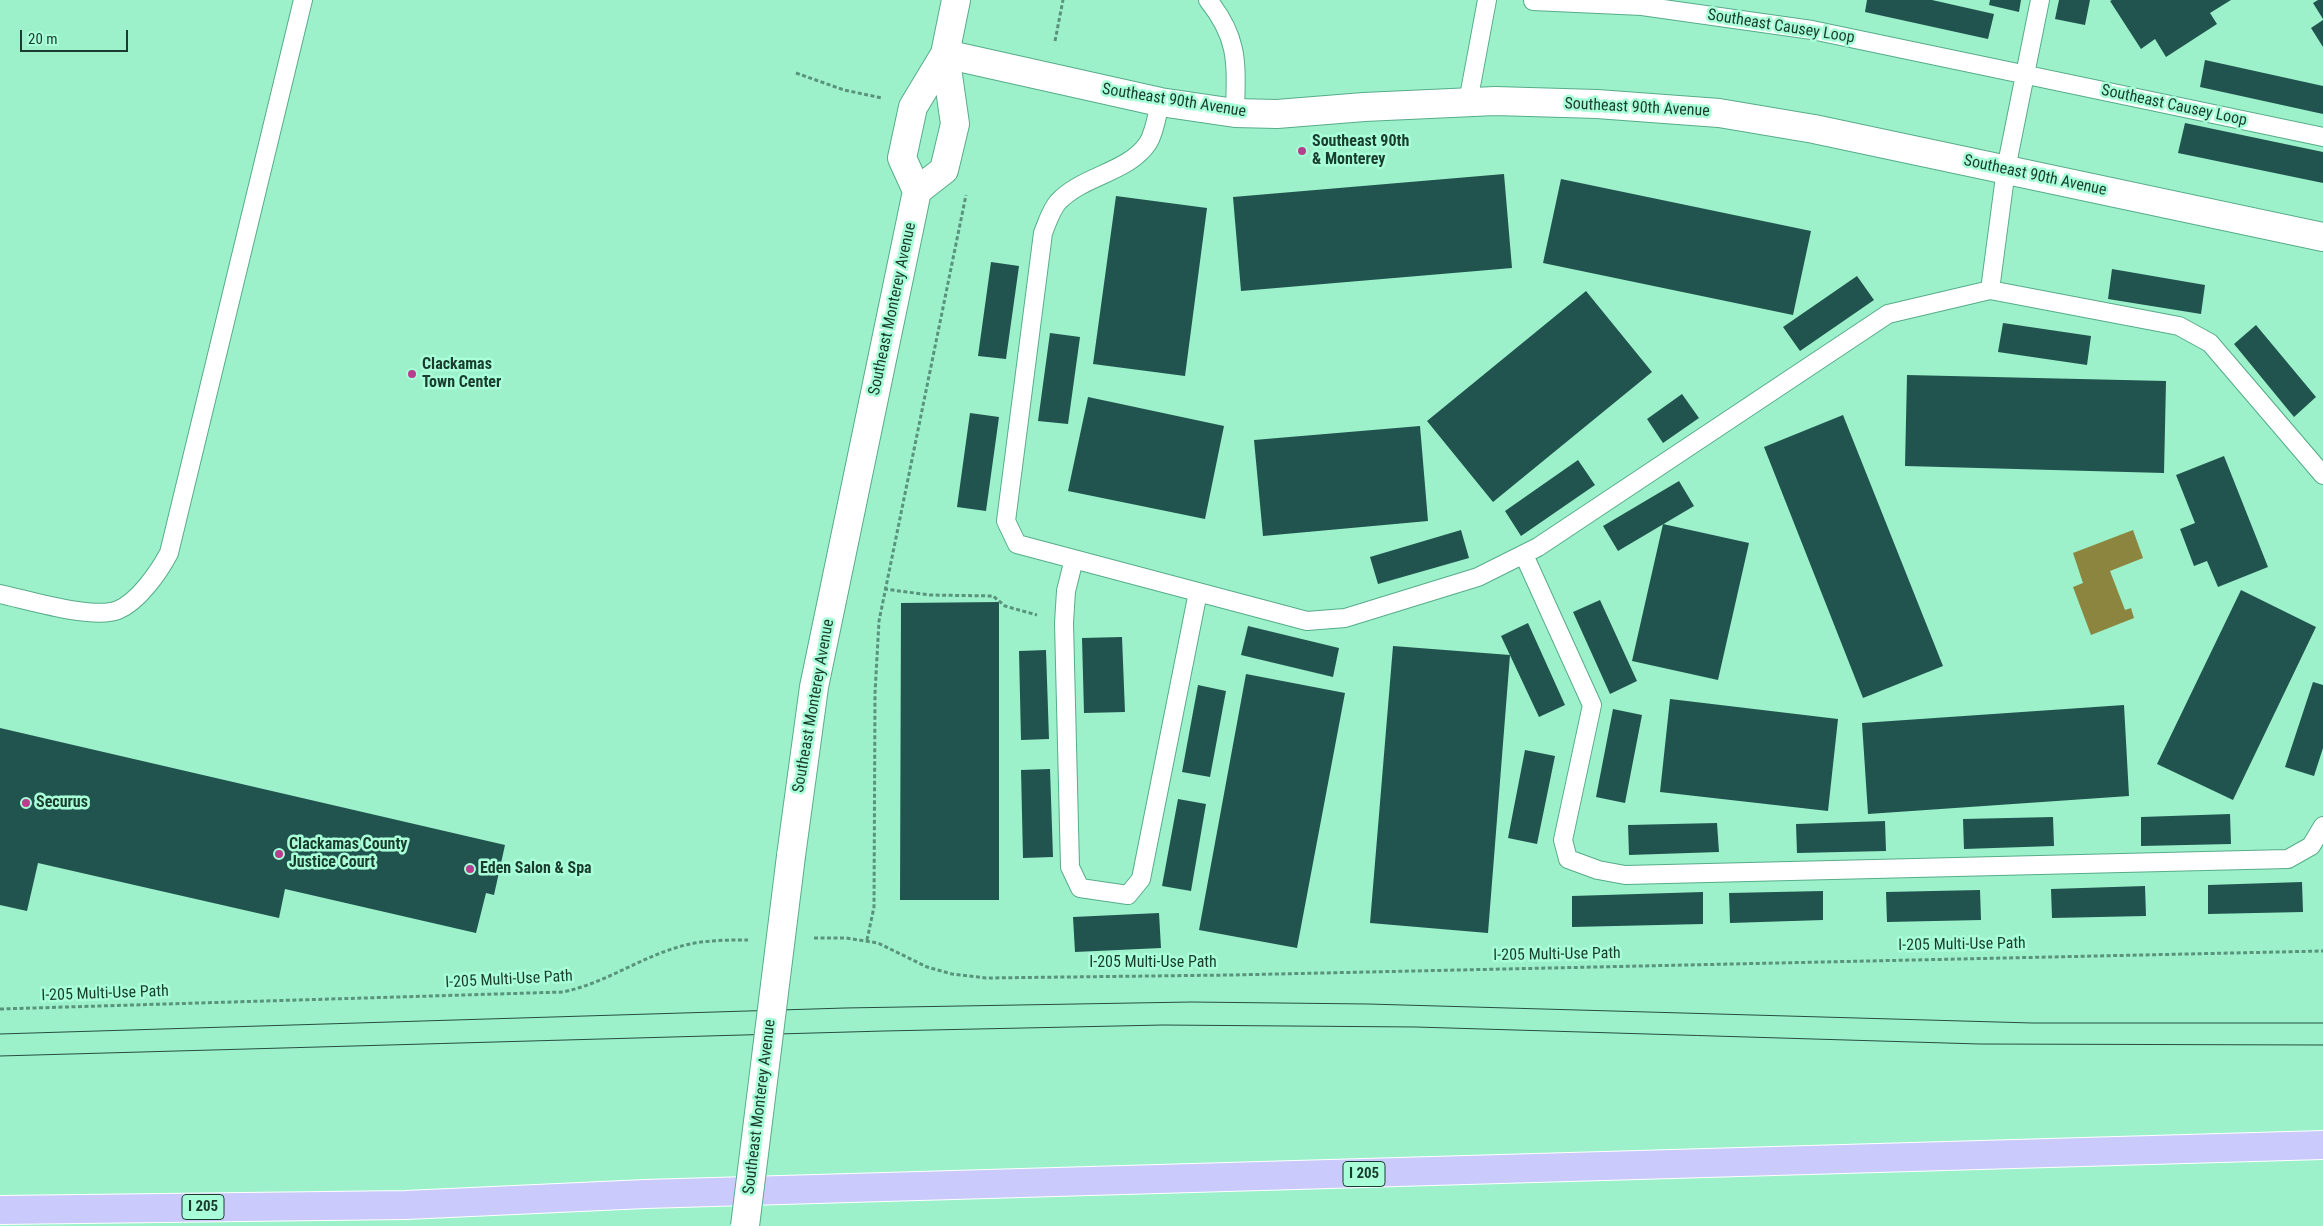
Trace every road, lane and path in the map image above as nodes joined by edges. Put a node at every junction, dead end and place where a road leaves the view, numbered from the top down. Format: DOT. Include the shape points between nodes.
graph roads {
  1 [pos="303,0"];
  2 [pos="956,0"];
  3 [pos="1063,0"];
  4 [pos="1208,0"];
  5 [pos="1487,0"];
  6 [pos="2040,0"];
  7 [pos="1533,1"];
  8 [pos="1055,41"];
  9 [pos="945,54"];
  10 [pos="796,73"];
  11 [pos="2025,75"];
  12 [pos="1160,102"];
  13 [pos="1468,102"];
  14 [pos="913,107"];
  15 [pos="1236,113"];
  16 [pos="2323,137"];
  17 [pos="2006,169"];
  18 [pos="967,190"];
  19 [pos="917,191"];
  20 [pos="2323,237"];
  21 [pos="1990,290"];
  22 [pos="2323,475"];
  23 [pos="1524,555"];
  24 [pos="1074,559"];
  25 [pos="884,589"];
  26 [pos="1198,592"];
  27 [pos="0,594"];
  28 [pos="1064,623"];
  29 [pos="2323,826"];
  30 [pos="812,938"];
  31 [pos="753,940"];
  32 [pos="867,940"];
  33 [pos="2323,950"];
  34 [pos="0,1009"];
  35 [pos="2323,1144"];
  36 [pos="0,1210"];
  37 [pos="745,1226"];
  1 -- 27 [label="lane" via="169,553 156,576 138,594 120,610 104,614"];
  2 -- 9 [label="main road"];
  3 -- 8 [label="path"];
  4 -- 15 [label="lane" via="1224,19 1236,57"];
  5 -- 13 [label="lane"];
  6 -- 11 [label="lane"];
  7 -- 11 [label="lane, Southeast Causey Loop" via="1642,6 1812,30"];
  9 -- 12 [label="main road, Southeast 90th Avenue"];
  9 -- 14 [label="main road"];
  9 -- 19 [label="main road" via="955,124 944,170"];
  10 -- 14 [label="path" via="844,90"];
  11 -- 16 [label="lane, Southeast Causey Loop"];
  11 -- 17 [label="lane"];
  12 -- 15 [label="main road, Southeast 90th Avenue"];
  12 -- 24 [label="lane" via="1150,141 1142,151 1127,162 1084,182 1058,202 1043,233 1006,521 1017,544"];
  13 -- 15 [label="main road, Southeast 90th Avenue" via="1270,115"];
  13 -- 17 [label="main road, Southeast 90th Avenue" via="1597,104 1719,113"];
  14 -- 19 [label="main road" via="902,158"];
  17 -- 20 [label="main road, Southeast 90th Avenue"];
  17 -- 21 [label="lane"];
  18 -- 25 [label="path"];
  19 -- 37 [label="main road, Southeast Monterey Avenue, bridge" via="814,687"];
  21 -- 22 [label="lane" via="2179,326 2210,343"];
  21 -- 23 [label="lane" via="1888,314"];
  23 -- 26 [label="lane" via="1478,577 1345,618 1307,621"];
  23 -- 29 [label="lane" via="1592,705 1563,840 1568,859 1598,870 1625,875 2288,859 2311,846"];
  24 -- 26 [label="lane"];
  24 -- 28 [label="lane" via="1066,591"];
  25 -- 28 [label="path" via="930,595 993,596 1005,606"];
  25 -- 32 [label="path" via="875,693 874,907"];
  26 -- 28 [label="lane" via="1141,879 1128,895 1080,888 1070,867"];
  30 -- 32 [label="path, I-205 Multi-Use Path"];
  31 -- 34 [label="path, I-205 Multi-Use Path" via="702,940 601,982 563,992"];
  32 -- 33 [label="path, I-205 Multi-Use Path" via="927,967 986,978"];
  35 -- 36 [label="highway, I 205" via="645,1194 406,1205"];
}
